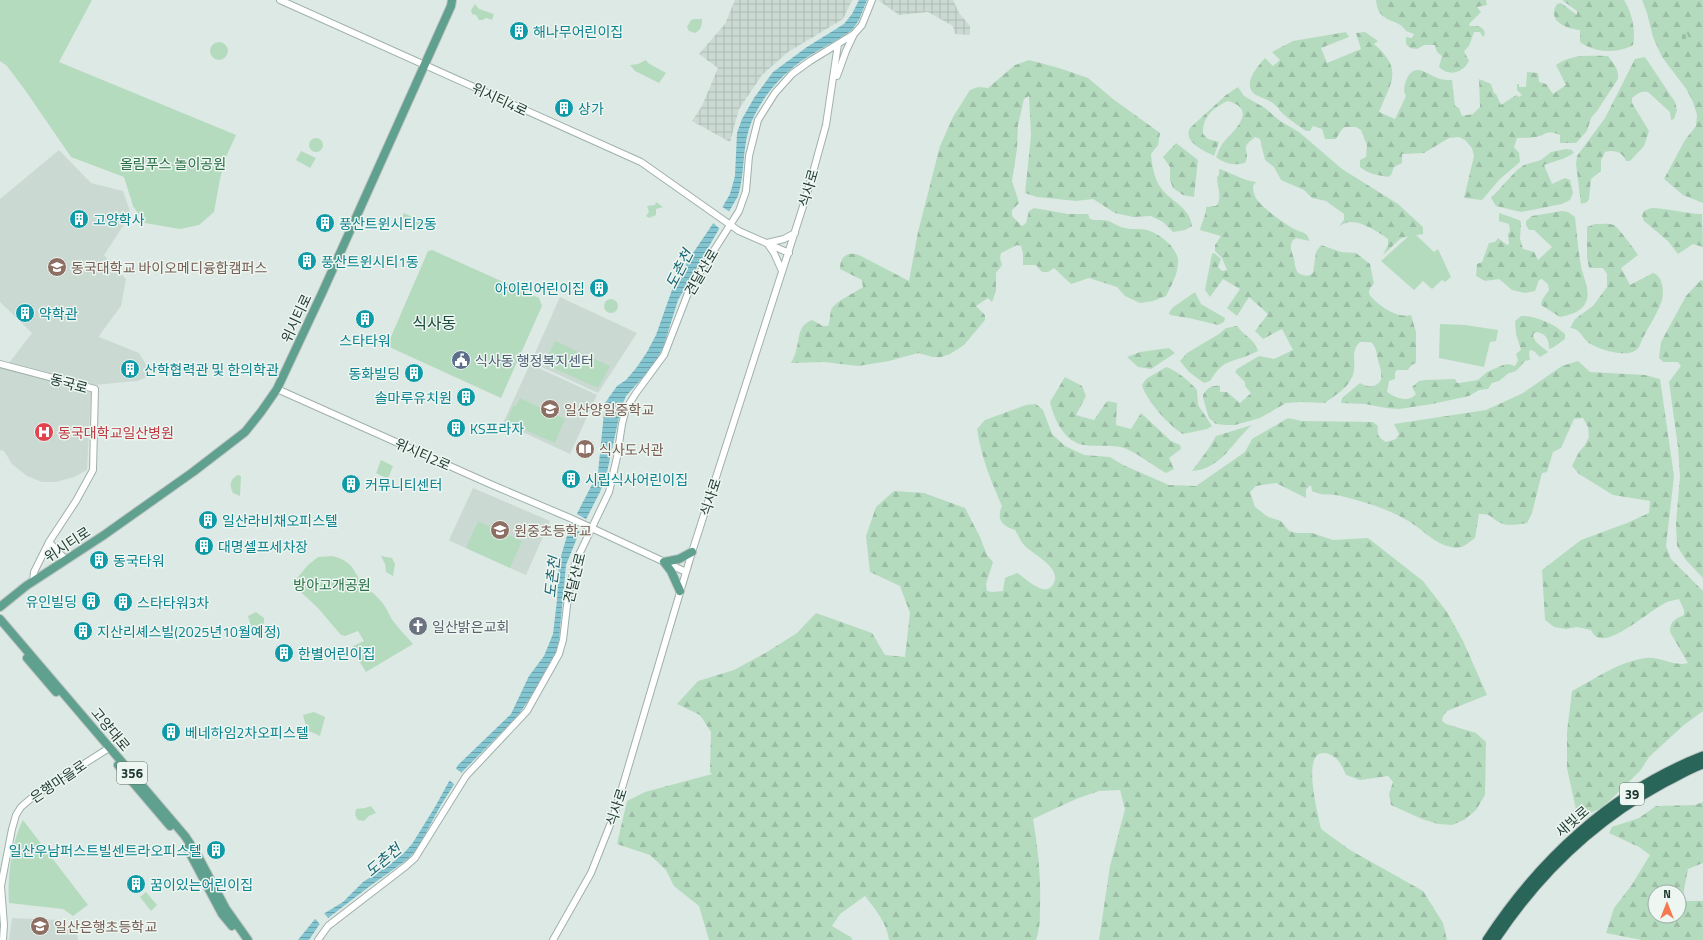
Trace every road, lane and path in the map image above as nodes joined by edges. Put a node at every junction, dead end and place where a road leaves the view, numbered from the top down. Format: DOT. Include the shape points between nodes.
graph roads {
  1 [pos="280,0"];
  2 [pos="452,0"];
  3 [pos="872,0"];
  4 [pos="854,34"];
  5 [pos="838,44"];
  6 [pos="425,65"];
  7 [pos="833,82"];
  8 [pos="728,223"];
  9 [pos="795,233"];
  10 [pos="767,243"];
  11 [pos="789,253"];
  12 [pos="782,271"];
  13 [pos="0,364"];
  14 [pos="276,389"];
  15 [pos="592,528"];
  16 [pos="49,542"];
  17 [pos="692,552"];
  18 [pos="66,560"];
  19 [pos="664,562"];
  20 [pos="686,572"];
  21 [pos="32,582"];
  22 [pos="680,591"];
  23 [pos="0,607"];
  24 [pos="0,618"];
  25 [pos="0,625"];
  26 [pos="107,749"];
  27 [pos="1703,756"];
  28 [pos="1703,764"];
  29 [pos="1570,845"];
  30 [pos="1542,873"];
  31 [pos="3,940"];
  32 [pos="241,940"];
  33 [pos="248,940"];
  34 [pos="318,940"];
  35 [pos="553,940"];
  36 [pos="1487,940"];
  37 [pos="1495,940"];
  1 -- 6 [label="street, 위시티4로"];
  2 -- 6 [label="main road, 위시티로" via="452,6"];
  3 -- 4 [label="street, 견달산로" via="862,25"];
  4 -- 5 [label="street, 견달산로"];
  4 -- 7 [label="street"];
  5 -- 7 [label="street, 식사로"];
  5 -- 8 [label="street, 견달산로" via="800,68 786,80 767,104 758,120 749,156 744,200 739,211"];
  6 -- 8 [label="street, 위시티4로" via="640,162"];
  6 -- 14 [label="main road, 위시티로"];
  7 -- 9 [label="street, 식사로" via="826,125"];
  8 -- 10 [label="street" via="739,231"];
  8 -- 15 [label="street, 견달산로" via="690,288 664,355 626,408 609,492"];
  9 -- 10 [label="street"];
  9 -- 11 [label="street, 식사로"];
  10 -- 11 [label="street"];
  10 -- 12 [label="street"];
  11 -- 12 [label="street, 식사로"];
  12 -- 17 [label="street, 식사로"];
  13 -- 16 [label="street, 동국로" via="95,390 93,470"];
  14 -- 15 [label="street, 위시티2로"];
  14 -- 18 [label="main road, 위시티로" via="245,432 193,472"];
  15 -- 19 [label="street"];
  15 -- 34 [label="street, 견달산로" via="575,563 563,640 527,712 466,776 411,862 328,926"];
  16 -- 18 [label="street"];
  16 -- 21 [label="street, 동국로" via="34,572"];
  17 -- 19 [label="main road" via="679,559"];
  17 -- 20 [label="street, 식사로"];
  18 -- 21 [label="main road, 위시티로"];
  19 -- 20 [label="street"];
  19 -- 22 [label="main road"];
  20 -- 22 [label="street, 식사로"];
  21 -- 23 [label="main road, 위시티로"];
  22 -- 35 [label="street, 식사로" via="614,815 591,873"];
  24 -- 26 [label="main road, 고양대로 / 356" via="48,673"];
  25 -- 26 [label="main road, 고양대로"];
  26 -- 31 [label="street, 은행마을로" via="31,798 16,815 1,886"];
  26 -- 32 [label="main road, 고양대로" via="187,847 222,914"];
  26 -- 33 [label="main road, 고양대로 / 356" via="185,836 226,909"];
  27 -- 29 [label="highway, 새빛로 / 39" via="1637,790 1603,814"];
  28 -- 29 [label="highway, 새빛로 / 39" via="1641,795"];
  29 -- 30 [label="highway, 새빛로 / 39"];
  30 -- 36 [label="highway, 새빛로 / 39" via="1506,912"];
  30 -- 37 [label="highway, 새빛로 / 39"];
}
